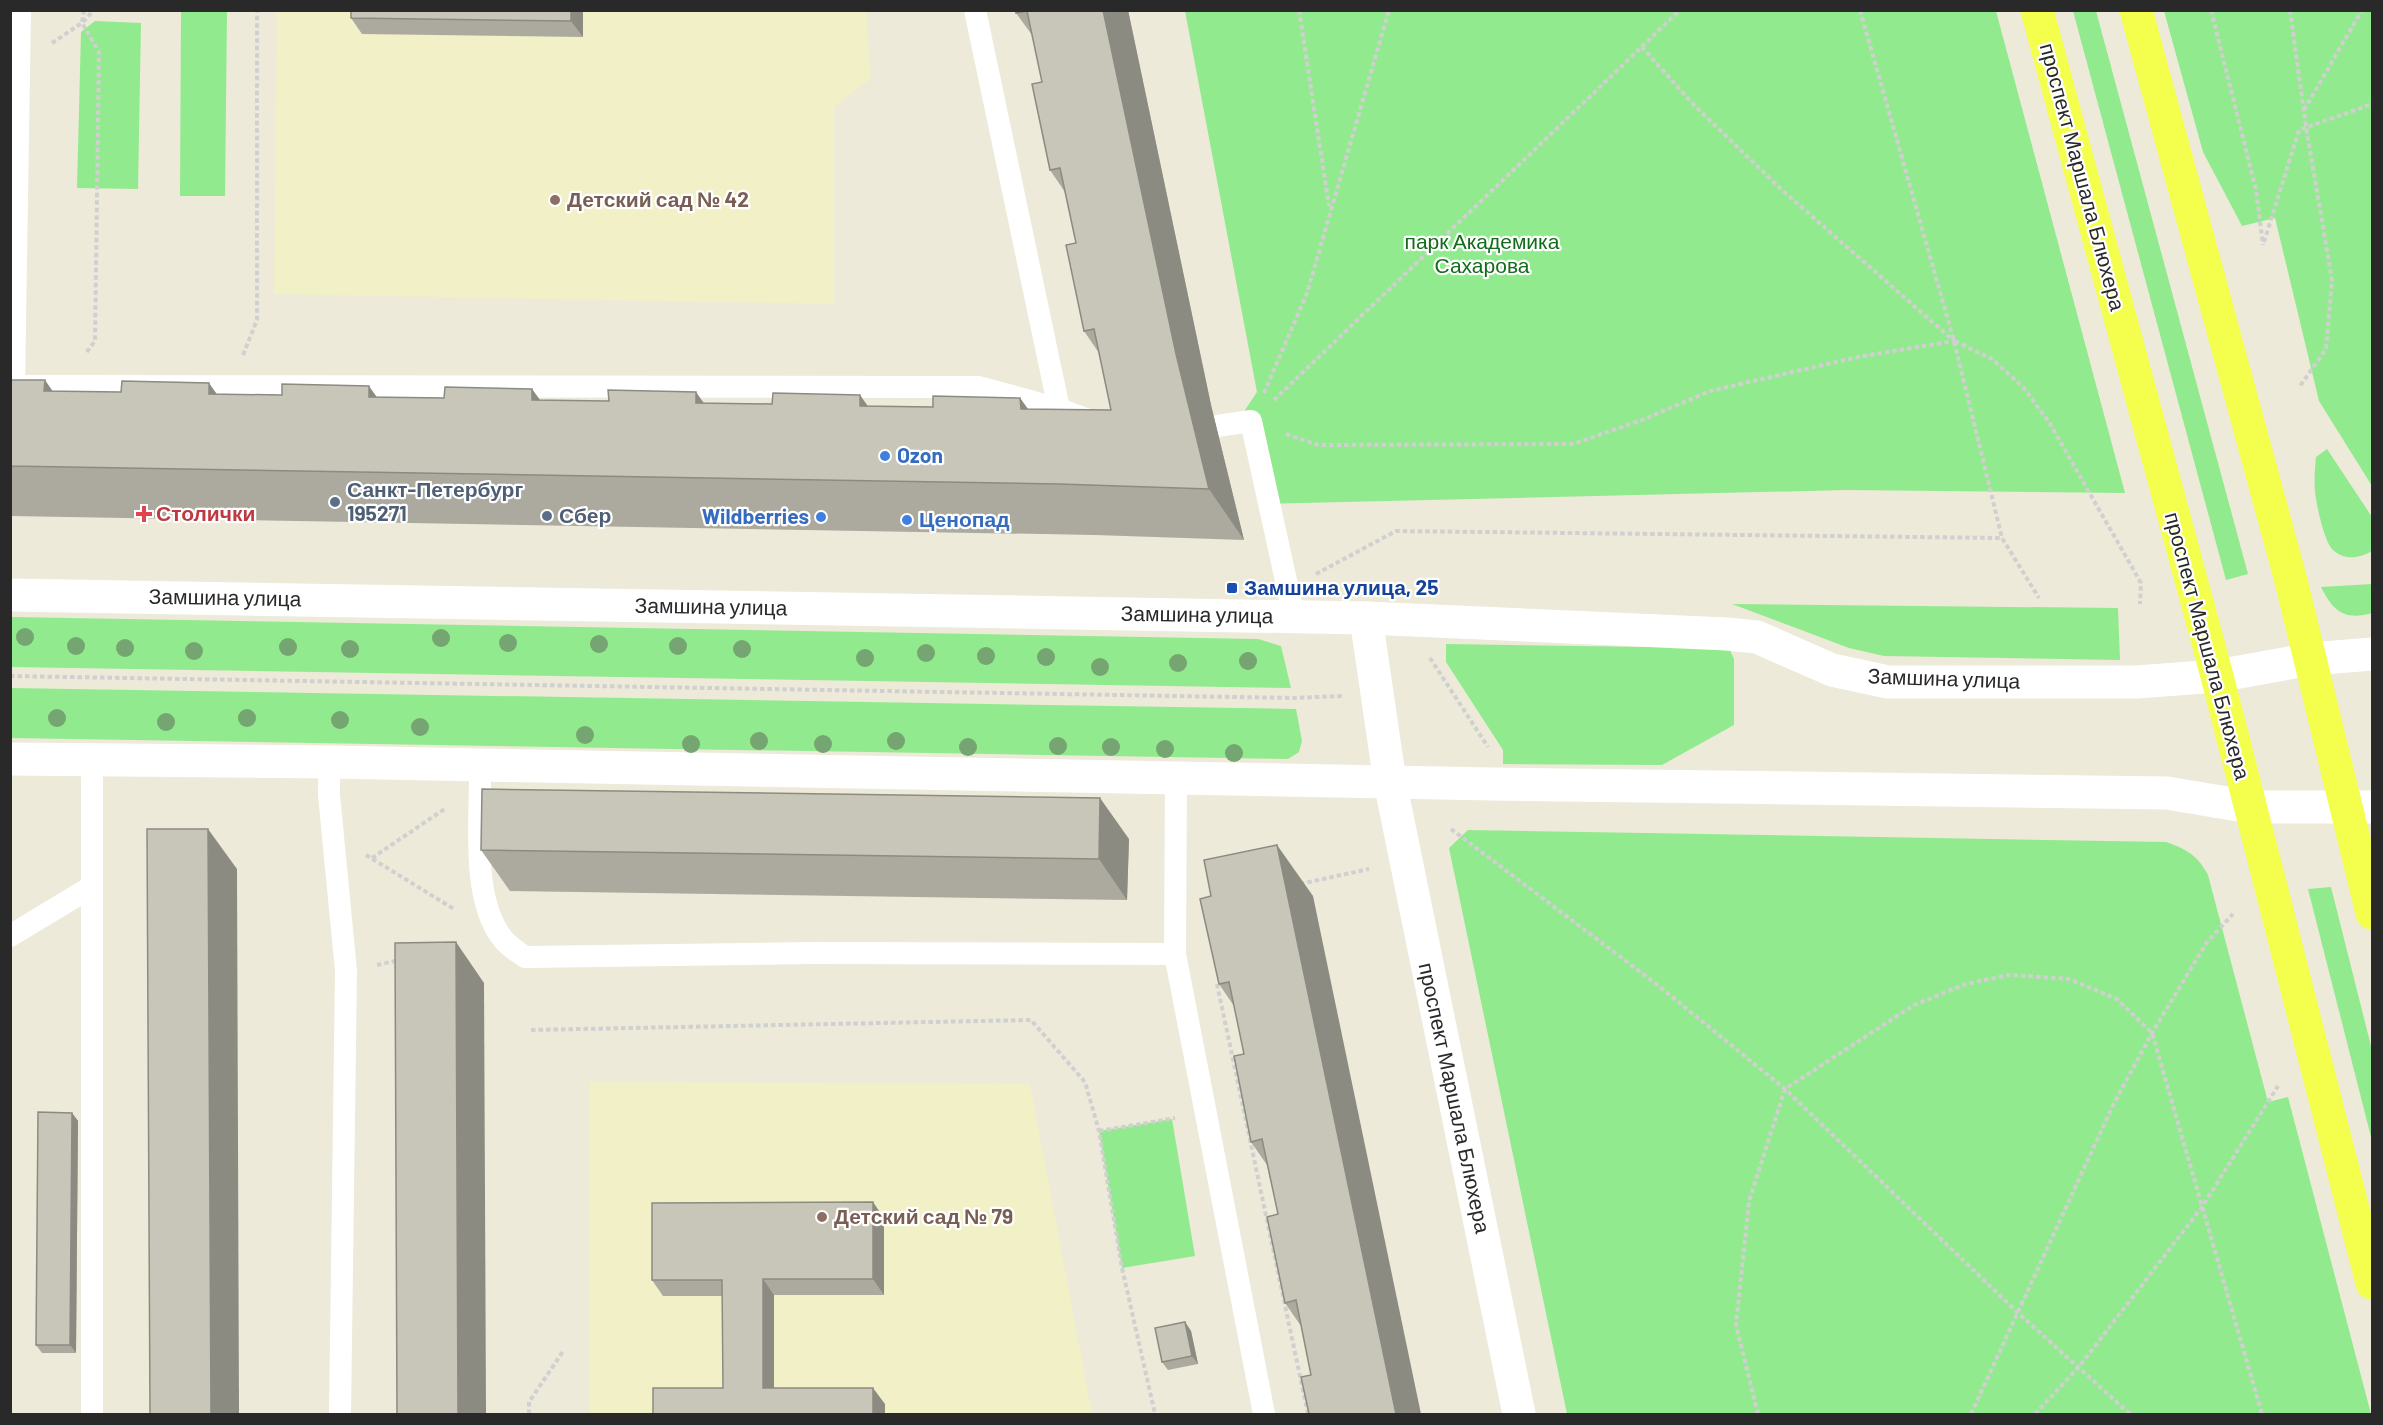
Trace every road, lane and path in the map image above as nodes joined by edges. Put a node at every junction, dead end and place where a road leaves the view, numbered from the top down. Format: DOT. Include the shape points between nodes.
graph roads {
  1 [pos="20,10"];
  2 [pos="84,10"];
  3 [pos="94,10"];
  4 [pos="256,10"];
  5 [pos="975,10"];
  6 [pos="1299,10"];
  7 [pos="1389,10"];
  8 [pos="1680,10"];
  9 [pos="1860,10"];
  10 [pos="2037,10"];
  11 [pos="2136,10"];
  12 [pos="2211,10"];
  13 [pos="2290,10"];
  14 [pos="2362,10"];
  15 [pos="82,23"];
  16 [pos="1642,47"];
  17 [pos="19,66"];
  18 [pos="2373,104"];
  19 [pos="2304,111"];
  20 [pos="2306,127"];
  21 [pos="1330,209"];
  22 [pos="1954,341"];
  23 [pos="12,386"];
  24 [pos="79,386"];
  25 [pos="231,386"];
  26 [pos="2300,386"];
  27 [pos="1059,409"];
  28 [pos="1251,422"];
  29 [pos="1216,426"];
  30 [pos="1111,427"];
  31 [pos="2002,538"];
  32 [pos="10,594"];
  33 [pos="2039,598"];
  34 [pos="1291,603"];
  35 [pos="2140,604"];
  36 [pos="1366,618"];
  37 [pos="1426,651"];
  38 [pos="2373,654"];
  39 [pos="2311,659"];
  40 [pos="10,676"];
  41 [pos="2217,676"];
  42 [pos="1377,695"];
  43 [pos="1493,755"];
  44 [pos="10,759"];
  45 [pos="92,761"];
  46 [pos="329,762"];
  47 [pos="480,766"];
  48 [pos="1176,777"];
  49 [pos="1390,782"];
  50 [pos="454,804"];
  51 [pos="2360,806"];
  52 [pos="2250,807"];
  53 [pos="1451,829"];
  54 [pos="334,841"];
  55 [pos="372,858"];
  56 [pos="1375,868"];
  57 [pos="1293,885"];
  58 [pos="91,887"];
  59 [pos="2373,913"];
  60 [pos="2233,914"];
  61 [pos="10,936"];
  62 [pos="503,940"];
  63 [pos="1175,954"];
  64 [pos="402,960"];
  65 [pos="346,971"];
  66 [pos="1215,974"];
  67 [pos="531,1030"];
  68 [pos="2152,1033"];
  69 [pos="2278,1086"];
  70 [pos="1785,1089"];
  71 [pos="1206,1112"];
  72 [pos="1099,1131"];
  73 [pos="2202,1207"];
  74 [pos="2373,1283"];
  75 [pos="2017,1312"];
  76 [pos="564,1350"];
  77 [pos="2078,1368"];
  78 [pos="92,1414"];
  79 [pos="340,1414"];
  80 [pos="530,1414"];
  81 [pos="1155,1414"];
  82 [pos="1264,1414"];
  83 [pos="1308,1414"];
  84 [pos="1520,1414"];
  85 [pos="1758,1414"];
  86 [pos="1971,1414"];
  87 [pos="2035,1414"];
  88 [pos="2130,1414"];
  89 [pos="2262,1414"];
  1 -- 17 [label="lane"];
  2 -- 15 [label="path"];
  3 -- 15 [label="path"];
  4 -- 25 [label="path" via="257,320"];
  5 -- 27 [label="lane"];
  6 -- 21 [label="path"];
  7 -- 21 [label="path"];
  8 -- 16 [label="path"];
  9 -- 22 [label="path"];
  10 -- 41 [label="main road, проспект Маршала Блюхера"];
  11 -- 39 [label="main road"];
  12 -- 20 [label="path" via="2256,190 2263,245 2299,130"];
  13 -- 19 [label="path"];
  14 -- 19 [label="path"];
  15 -- 17 [label="path"];
  15 -- 24 [label="path" via="99,52 95,341 80,361"];
  16 -- 22 [label="path" via="1694,105 1782,190"];
  16 -- 28 [label="path"];
  17 -- 23 [label="lane"];
  18 -- 20 [label="path"];
  19 -- 20 [label="path"];
  20 -- 26 [label="path" via="2332,280 2326,350"];
  21 -- 28 [label="path" via="1307,293"];
  22 -- 28 [label="path" via="1858,357 1710,391 1573,444 1318,445"];
  22 -- 31 [label="path"];
  22 -- 35 [label="path" via="1992,359 2023,387 2049,422 2141,583"];
  23 -- 24 [label="lane"];
  24 -- 25 [label="lane"];
  25 -- 27 [label="lane" via="979,387"];
  27 -- 30 [label="lane"];
  28 -- 29 [label="lane"];
  28 -- 34 [label="lane"];
  31 -- 33 [label="path"];
  31 -- 34 [label="path" via="1396,531"];
  32 -- 34 [label="street, Замшина улица"];
  34 -- 36 [label="street, Замшина улица"];
  36 -- 41 [label="street, Замшина улица" via="1757,637 1832,670 1888,682 2137,682"];
  36 -- 42 [label="street, проспект Маршала Блюхера"];
  37 -- 43 [label="path"];
  38 -- 39 [label="street, Замшина улица"];
  39 -- 41 [label="street, Замшина улица"];
  39 -- 51 [label="main road"];
  40 -- 42 [label="path" via="1293,698"];
  41 -- 52 [label="main road, проспект Маршала Блюхера"];
  42 -- 49 [label="street, проспект Маршала Блюхера"];
  44 -- 45 [label="street"];
  45 -- 46 [label="street"];
  45 -- 58 [label="lane"];
  46 -- 47 [label="street"];
  46 -- 54 [label="lane"];
  47 -- 48 [label="street"];
  47 -- 62 [label="lane" via="481,881 487,913"];
  48 -- 49 [label="street"];
  48 -- 63 [label="lane"];
  49 -- 52 [label="street" via="2167,793"];
  49 -- 84 [label="street, проспект Маршала Блюхера"];
  50 -- 55 [label="path"];
  51 -- 52 [label="street"];
  51 -- 59 [label="main road"];
  52 -- 74 [label="main road, проспект Маршала Блюхера"];
  53 -- 70 [label="path" via="1655,983"];
  54 -- 55 [label="path"];
  54 -- 65 [label="lane"];
  55 -- 62 [label="path"];
  56 -- 57 [label="path"];
  58 -- 61 [label="lane"];
  58 -- 78 [label="lane"];
  60 -- 68 [label="path" via="2207,942"];
  62 -- 63 [label="lane" via="525,957"];
  63 -- 71 [label="lane"];
  64 -- 65 [label="path"];
  65 -- 79 [label="lane"];
  66 -- 83 [label="path"];
  67 -- 72 [label="path" via="1031,1020 1085,1082"];
  68 -- 70 [label="path" via="2117,999 2068,979 2010,975 1966,984 1914,1005"];
  68 -- 73 [label="path"];
  68 -- 75 [label="path" via="2114,1102"];
  69 -- 73 [label="path"];
  70 -- 75 [label="path"];
  70 -- 85 [label="path" via="1749,1200 1736,1325"];
  71 -- 72 [label="path"];
  71 -- 82 [label="lane"];
  72 -- 81 [label="path" via="1122,1268"];
  73 -- 77 [label="path"];
  73 -- 89 [label="path"];
  75 -- 77 [label="path"];
  75 -- 86 [label="path"];
  76 -- 80 [label="path" via="529,1402"];
  77 -- 87 [label="path"];
  77 -- 88 [label="path"];
}
